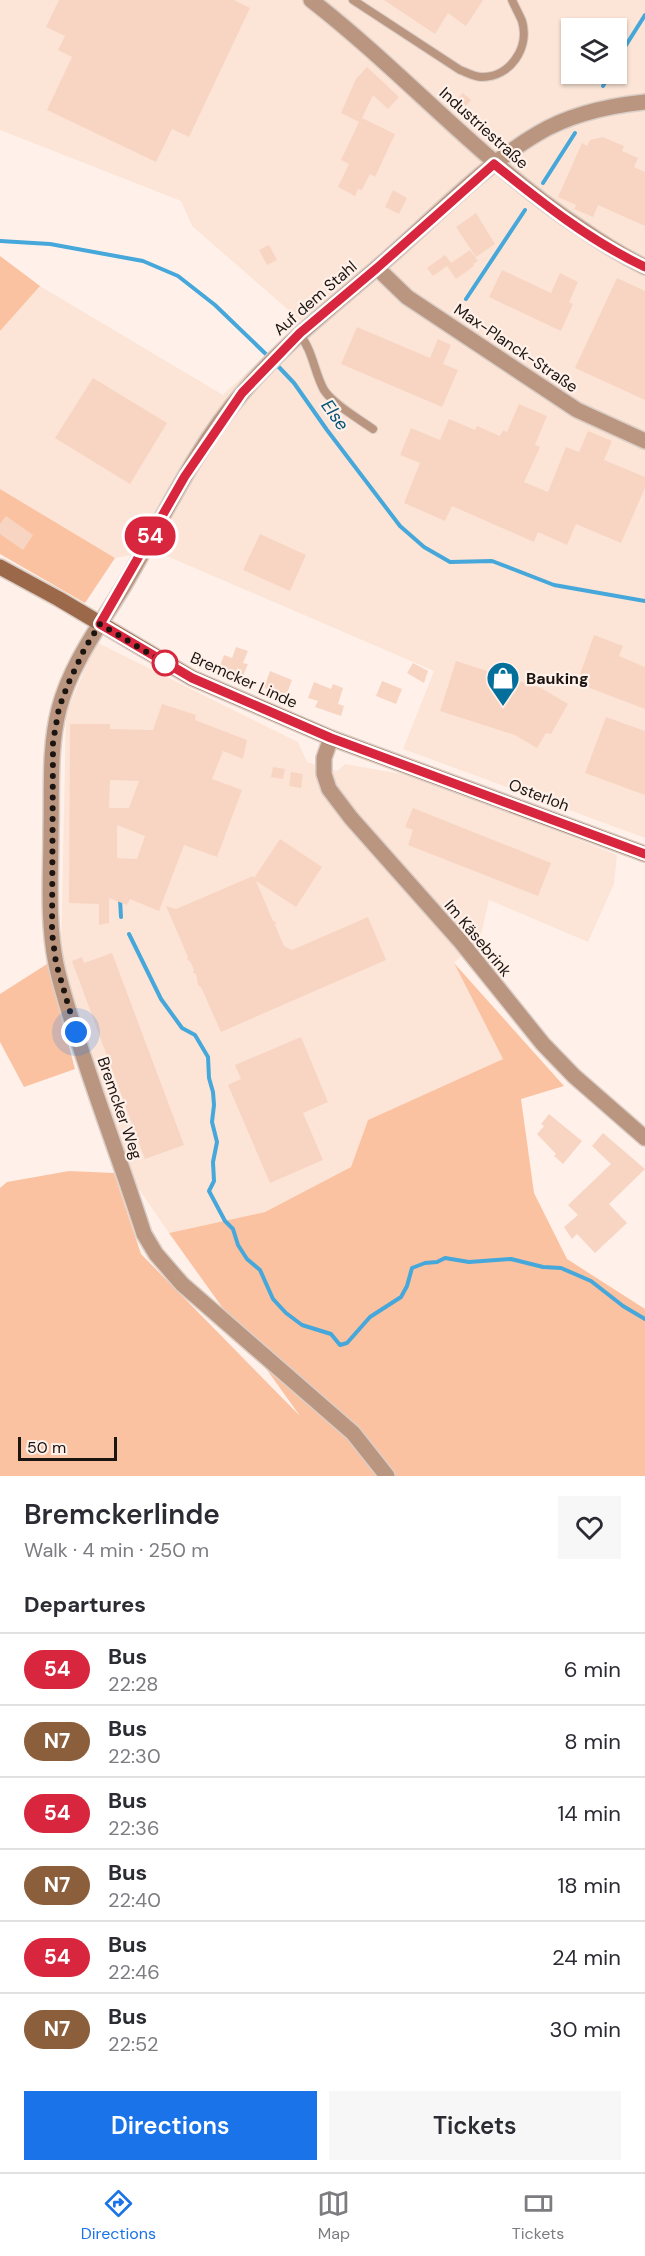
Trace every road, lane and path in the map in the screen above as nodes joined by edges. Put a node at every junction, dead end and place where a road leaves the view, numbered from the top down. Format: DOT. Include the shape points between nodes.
graph roads {
  1 [pos="311,0"];
  2 [pos="353,0"];
  3 [pos="512,0"];
  4 [pos="645,102"];
  5 [pos="494,164"];
  6 [pos="645,267"];
  7 [pos="377,268"];
  8 [pos="299,334"];
  9 [pos="373,429"];
  10 [pos="645,441"];
  11 [pos="0,567"];
  12 [pos="100,624"];
  13 [pos="331,738"];
  14 [pos="420,770"];
  15 [pos="645,854"];
  16 [pos="645,1138"];
  17 [pos="387,1476"];
  1 -- 5 [label="street, Industriestraße"];
  2 -- 3 [label="lane" via="460,70 478,77 503,71 518,57 522,21"];
  4 -- 5 [label="street, Auf dem Stahl" via="596,109 567,119 538,133"];
  5 -- 6 [label="street, Industriestraße" via="542,203"];
  5 -- 7 [label="street, Auf dem Stahl"];
  7 -- 8 [label="street, Auf dem Stahl"];
  7 -- 10 [label="street, Max-Planck-Straße" via="407,297 577,410"];
  8 -- 9 [label="lane" via="331,399"];
  8 -- 12 [label="street, Auf dem Stahl" via="242,393 196,457"];
  11 -- 12 [label="main road, Bremcker Linde"];
  12 -- 13 [label="main road, Bremcker Linde" via="192,678"];
  12 -- 17 [label="street, Bremcker Weg" via="77,662 59,708 52,762 52,933 64,995 87,1069 144,1234 156,1254 199,1301 353,1433"];
  13 -- 14 [label="main road, Bremcker Linde"];
  13 -- 16 [label="street, Im Käsebrink" via="324,774 329,789 351,818 461,942 543,1044"];
  14 -- 15 [label="main road, Osterloh"];
}
